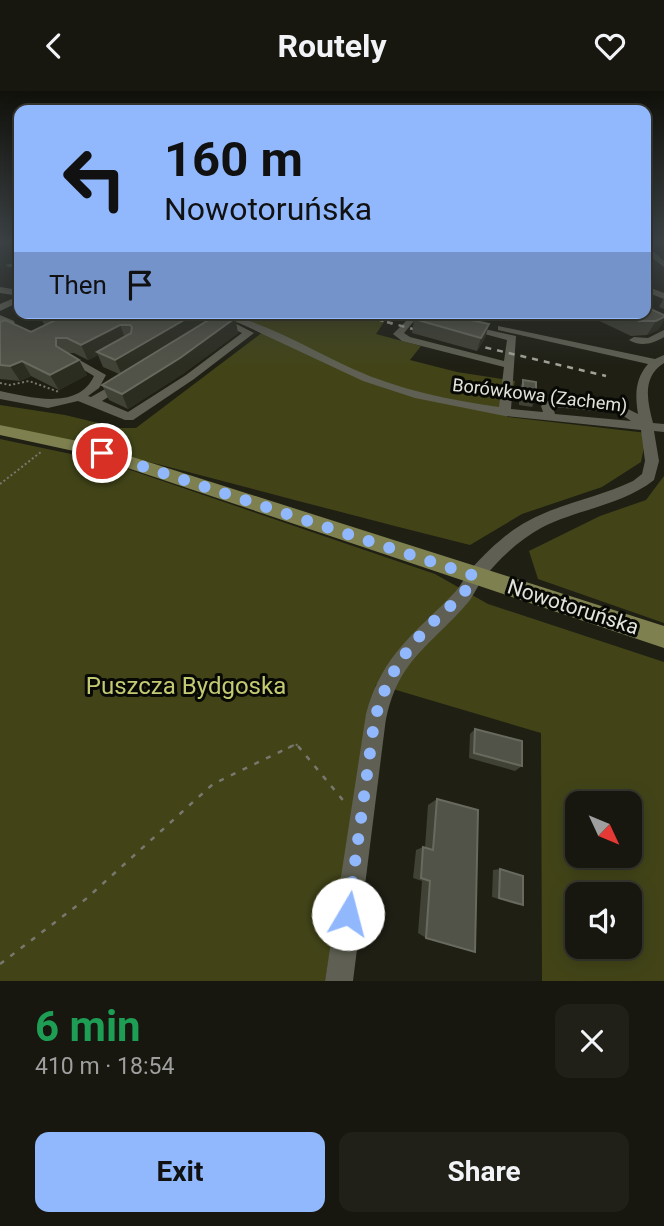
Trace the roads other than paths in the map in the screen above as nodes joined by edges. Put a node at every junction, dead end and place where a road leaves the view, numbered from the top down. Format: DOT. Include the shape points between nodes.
graph roads {
  1 [pos="0,318"];
  2 [pos="216,319"];
  3 [pos="222,319"];
  4 [pos="246,319"];
  5 [pos="407,319"];
  6 [pos="449,319"];
  7 [pos="206,329"];
  8 [pos="664,333"];
  9 [pos="0,334"];
  10 [pos="515,335"];
  11 [pos="634,340"];
  12 [pos="69,357"];
  13 [pos="659,360"];
  14 [pos="91,363"];
  15 [pos="508,365"];
  16 [pos="135,375"];
  17 [pos="124,382"];
  18 [pos="0,395"];
  19 [pos="74,398"];
  20 [pos="93,401"];
  21 [pos="505,412"];
  22 [pos="657,427"];
  23 [pos="0,430"];
  24 [pos="475,576"];
  25 [pos="664,638"];
  26 [pos="339,981"];
  1 -- 9 [label="street" via="11,323 11,328"];
  2 -- 7 [label="street"];
  3 -- 20 [label="street" via="249,333 129,417"];
  4 -- 21 [label="street, Borówkowa (Zachem)" via="334,365 385,385"];
  5 -- 15 [label="street" via="408,325 398,331 401,337"];
  6 -- 10 [label="street"];
  8 -- 11 [label="street" via="650,341"];
  10 -- 13 [label="street"];
  10 -- 15 [label="street"];
  12 -- 14 [label="street"];
  13 -- 22 [label="street" via="645,377 645,392"];
  14 -- 17 [label="street"];
  14 -- 19 [label="street" via="100,378"];
  15 -- 21 [label="street"];
  16 -- 17 [label="street"];
  17 -- 20 [label="street"];
  18 -- 19 [label="street" via="48,404"];
  19 -- 20 [label="street"];
  21 -- 22 [label="street, Borówkowa (Zachem)" via="550,417 547,406 551,403 622,410"];
  22 -- 24 [label="street" via="660,457 650,475 541,520 508,543"];
  23 -- 24 [label="main road, Nowotoruńska" via="119,458"];
  24 -- 25 [label="main road, Nowotoruńska"];
  24 -- 26 [label="street" via="463,595 417,638 387,681 374,723"];
}
